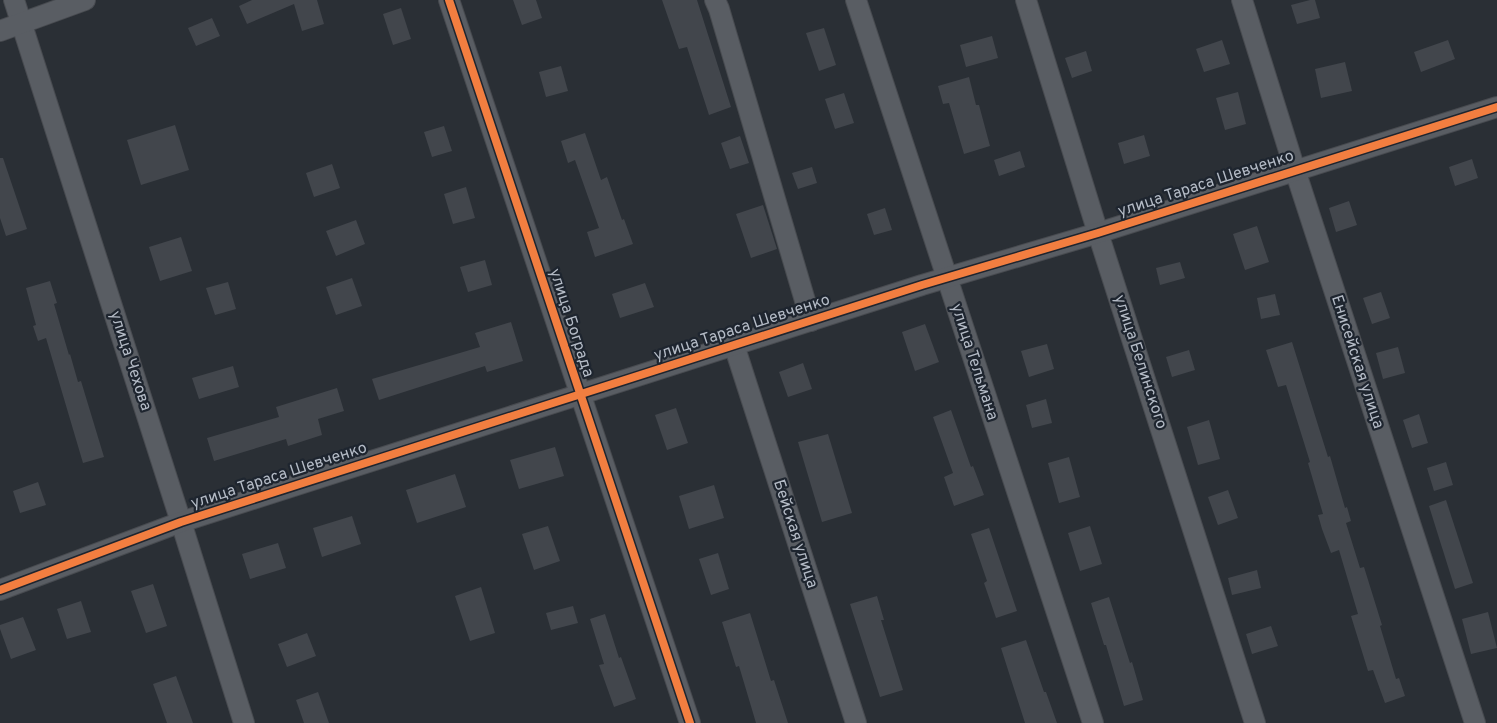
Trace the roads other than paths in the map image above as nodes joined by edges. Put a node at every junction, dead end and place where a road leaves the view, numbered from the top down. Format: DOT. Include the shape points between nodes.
graph roads {
  1 [pos="14,0"];
  2 [pos="85,0"];
  3 [pos="449,0"];
  4 [pos="715,0"];
  5 [pos="856,0"];
  6 [pos="1026,0"];
  7 [pos="1242,0"];
  8 [pos="22,23"];
  9 [pos="0,31"];
  10 [pos="1497,107"];
  11 [pos="1295,170"];
  12 [pos="1098,233"];
  13 [pos="946,277"];
  14 [pos="811,321"];
  15 [pos="734,345"];
  16 [pos="580,394"];
  17 [pos="181,522"];
  18 [pos="0,590"];
  19 [pos="244,723"];
  20 [pos="690,723"];
  21 [pos="856,723"];
  22 [pos="1093,723"];
  23 [pos="1256,723"];
  24 [pos="1475,723"];
  1 -- 8 [label="street, улица Чехова"];
  2 -- 8 [label="street"];
  3 -- 16 [label="street, улица Бограда"];
  4 -- 14 [label="street"];
  5 -- 13 [label="street, улица Тельмана"];
  6 -- 12 [label="street, улица Белинского"];
  7 -- 11 [label="street, Енисейская улица"];
  8 -- 9 [label="street"];
  8 -- 17 [label="street, улица Чехова"];
  10 -- 11 [label="street, улица Тараса Шевченко"];
  11 -- 12 [label="street, улица Тараса Шевченко"];
  11 -- 24 [label="street, Енисейская улица"];
  12 -- 13 [label="street, улица Тараса Шевченко"];
  12 -- 23 [label="street, улица Белинского"];
  13 -- 14 [label="street, улица Тараса Шевченко"];
  13 -- 22 [label="street, улица Тельмана"];
  14 -- 15 [label="street, улица Тараса Шевченко"];
  15 -- 16 [label="street, улица Тараса Шевченко"];
  15 -- 21 [label="street, Бейская улица"];
  16 -- 17 [label="street, улица Тараса Шевченко"];
  16 -- 20 [label="street, улица Бограда"];
  17 -- 18 [label="street, улица Тараса Шевченко"];
  17 -- 19 [label="street, улица Чехова"];
}
